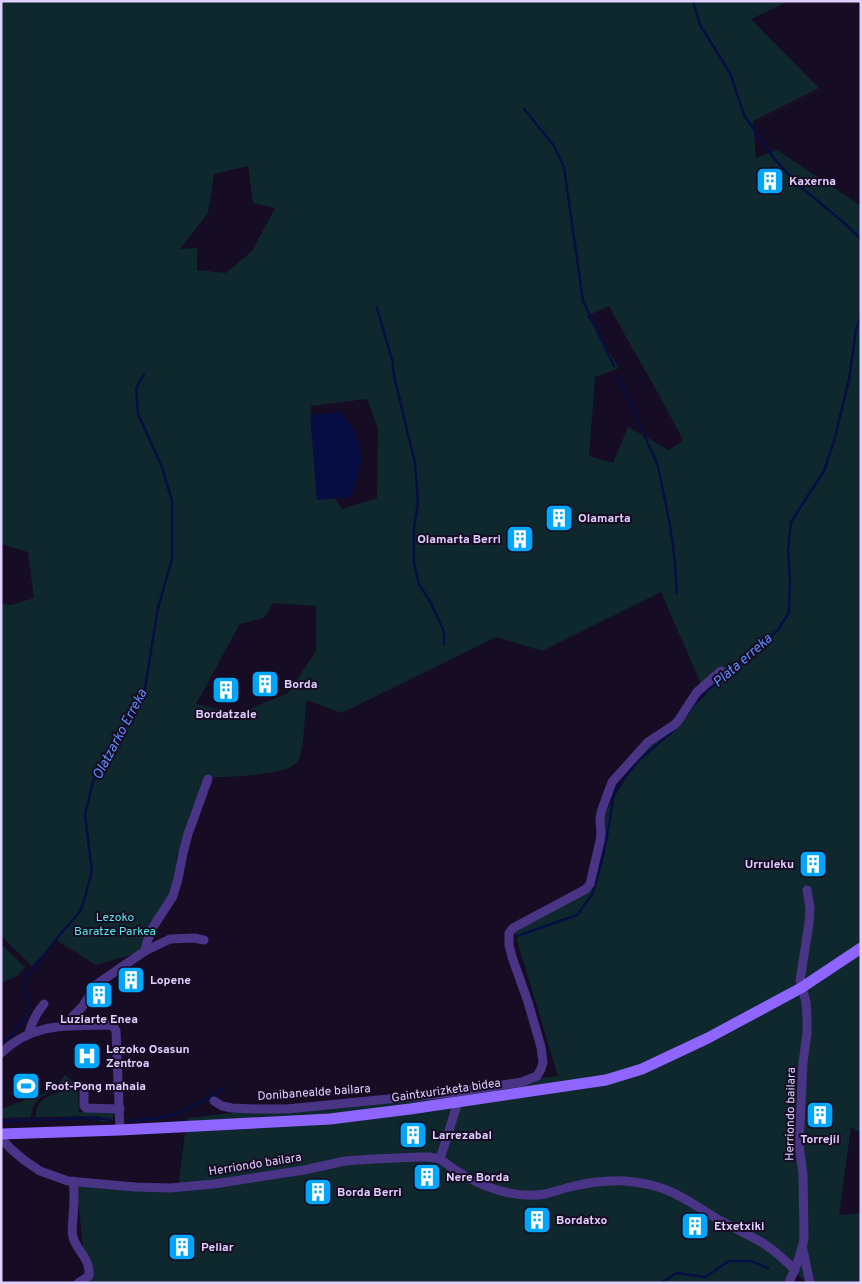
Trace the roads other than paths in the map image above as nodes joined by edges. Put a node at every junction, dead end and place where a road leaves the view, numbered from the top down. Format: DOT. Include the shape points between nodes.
graph roads {
  1 [pos="721,671"];
  2 [pos="208,779"];
  3 [pos="807,890"];
  4 [pos="204,940"];
  5 [pos="861,948"];
  6 [pos="145,951"];
  7 [pos="801,988"];
  8 [pos="44,1004"];
  9 [pos="64,1026"];
  10 [pos="29,1033"];
  11 [pos="1,1053"];
  12 [pos="84,1088"];
  13 [pos="214,1101"];
  14 [pos="458,1102"];
  15 [pos="120,1109"];
  16 [pos="120,1130"];
  17 [pos="1,1136"];
  18 [pos="440,1160"];
  19 [pos="74,1181"];
  20 [pos="803,1247"];
  21 [pos="795,1270"];
  22 [pos="78,1283"];
  23 [pos="789,1283"];
  24 [pos="810,1283"];
  1 -- 13 [label="street, Donibanealde bailara" via="697,692 678,721 648,742 612,782 601,812 600,842 586,889 523,922 509,933 512,957 541,1048 541,1069 536,1076 522,1082 449,1093 287,1109 232,1108"];
  2 -- 6 [label="street" via="188,834 173,896 153,927"];
  3 -- 7 [label="street" via="810,908"];
  4 -- 6 [label="street" via="170,939"];
  5 -- 7 [label="main road, Gaintxurizketa bidea"];
  6 -- 9 [label="street" via="97,984"];
  7 -- 14 [label="main road, Gaintxurizketa bidea" via="708,1038 622,1076"];
  7 -- 20 [label="street, Herriondo bailara" via="807,1018 799,1144"];
  8 -- 10 [label="street"];
  9 -- 10 [label="street"];
  9 -- 15 [label="street" via="111,1026 115,1029"];
  10 -- 11 [label="street"];
  12 -- 15 [label="street" via="86,1108"];
  14 -- 16 [label="main road, Gaintxurizketa bidea" via="330,1119"];
  14 -- 18 [label="street"];
  15 -- 16 [label="street"];
  16 -- 17 [label="main road, Gaintxurizketa bidea"];
  17 -- 19 [label="street, Herriondo bailara" via="11,1149 40,1171"];
  18 -- 19 [label="street, Herriondo bailara" via="429,1157 373,1158 257,1178 170,1188"];
  18 -- 21 [label="street, Herriondo bailara" via="487,1186 521,1196 604,1181 664,1188 762,1243"];
  19 -- 22 [label="street" via="72,1234 89,1268 89,1276"];
  20 -- 21 [label="street, Herriondo bailara"];
  20 -- 24 [label="street"];
  21 -- 23 [label="street, Herriondo bailara"];
}
